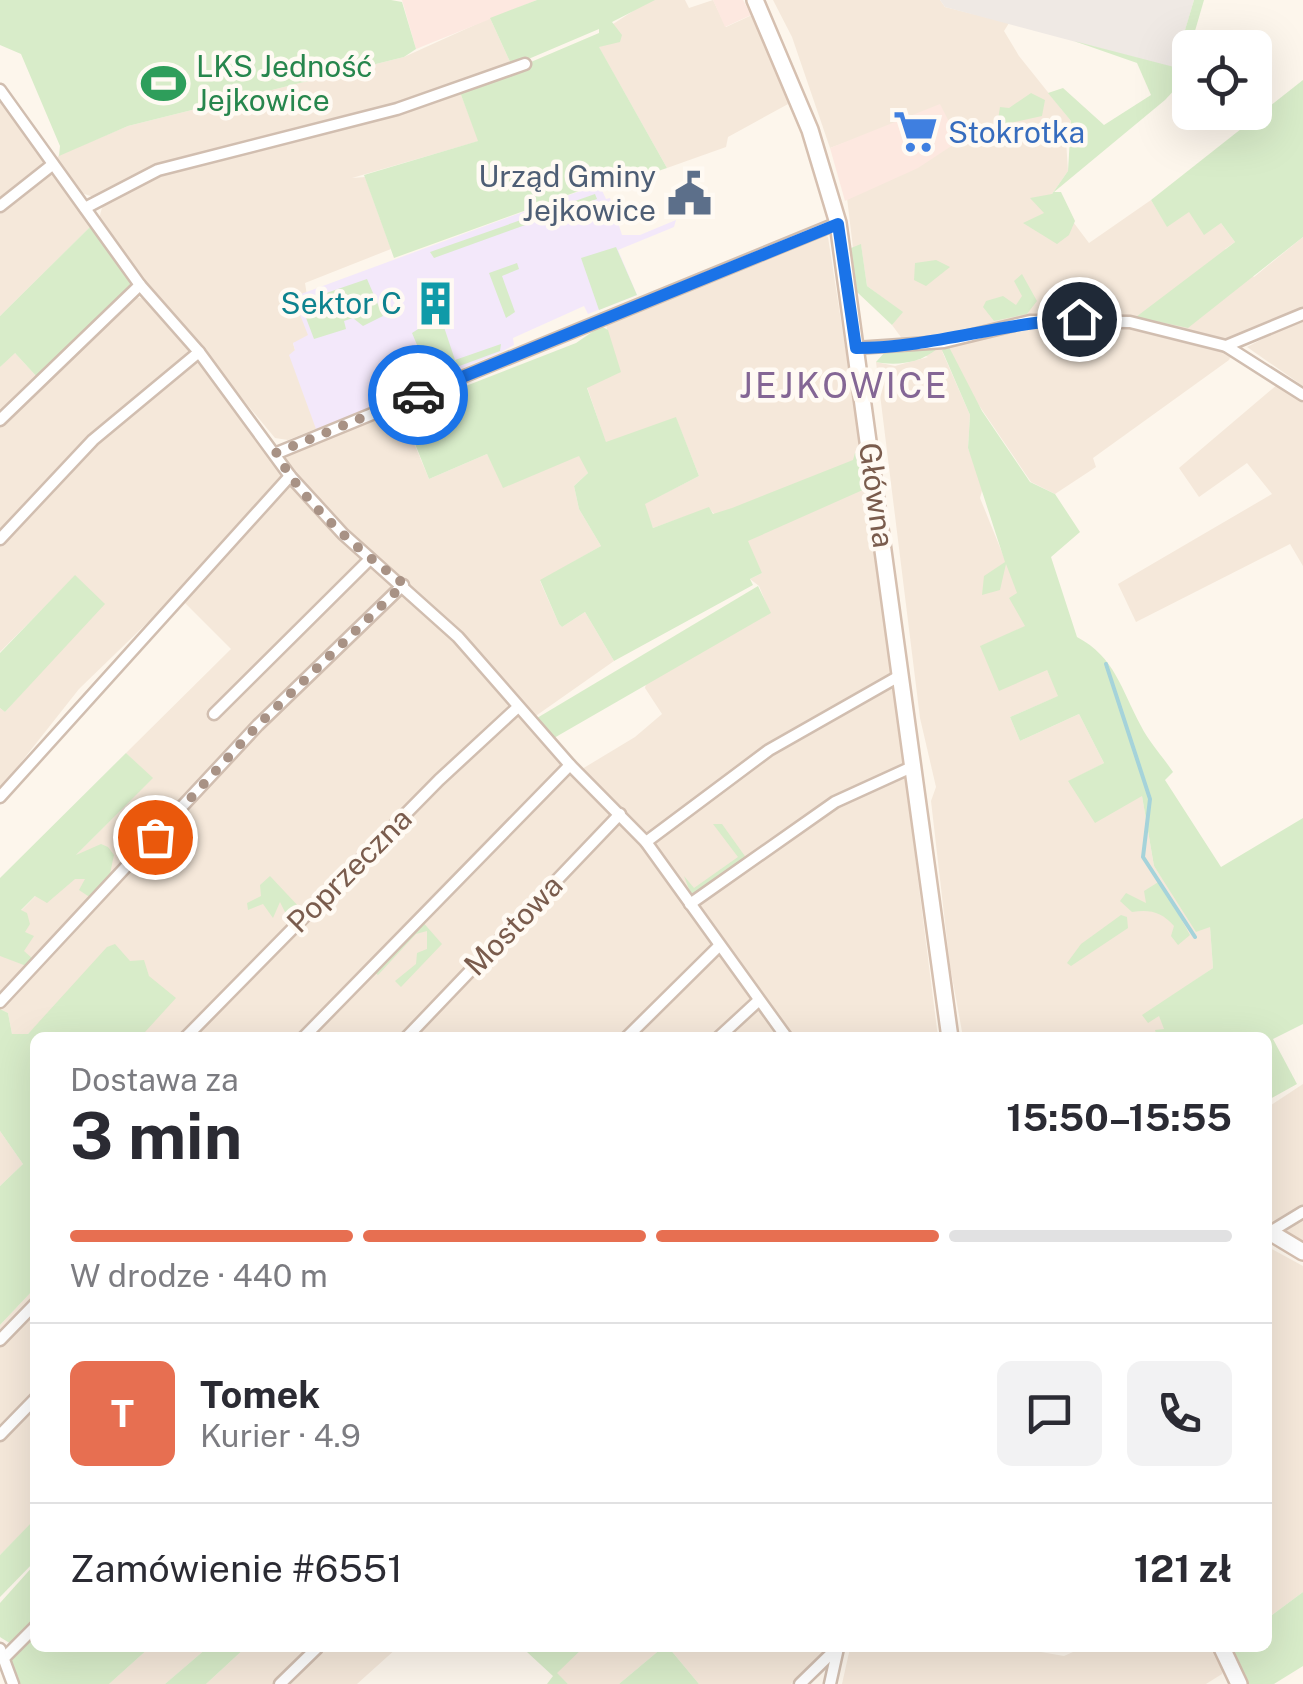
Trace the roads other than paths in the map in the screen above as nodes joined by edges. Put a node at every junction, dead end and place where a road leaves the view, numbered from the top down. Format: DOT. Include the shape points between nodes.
graph roads {
  1 [pos="755,0"];
  2 [pos="524,64"];
  3 [pos="0,90"];
  4 [pos="52,166"];
  5 [pos="0,206"];
  6 [pos="85,208"];
  7 [pos="838,224"];
  8 [pos="140,285"];
  9 [pos="1303,314"];
  10 [pos="1226,346"];
  11 [pos="856,348"];
  12 [pos="199,352"];
  13 [pos="1303,394"];
  14 [pos="0,420"];
  15 [pos="276,453"];
  16 [pos="290,476"];
  17 [pos="0,538"];
  18 [pos="370,559"];
  19 [pos="404,584"];
  20 [pos="901,675"];
  21 [pos="518,707"];
  22 [pos="214,714"];
  23 [pos="570,765"];
  24 [pos="914,766"];
  25 [pos="0,797"];
  26 [pos="620,814"];
  27 [pos="646,842"];
  28 [pos="690,904"];
  29 [pos="719,946"];
  30 [pos="0,1002"];
  31 [pos="757,1002"];
  32 [pos="191,1032"];
  33 [pos="310,1032"];
  34 [pos="412,1032"];
  35 [pos="632,1032"];
  36 [pos="724,1032"];
  37 [pos="782,1032"];
  38 [pos="949,1032"];
  39 [pos="1303,1212"];
  40 [pos="1272,1230"];
  41 [pos="1272,1234"];
  42 [pos="1303,1252"];
  43 [pos="30,1309"];
  44 [pos="0,1340"];
  45 [pos="30,1404"];
  46 [pos="0,1434"];
  47 [pos="30,1631"];
  48 [pos="313,1652"];
  49 [pos="833,1652"];
  50 [pos="836,1652"];
  51 [pos="1224,1652"];
  52 [pos="2,1654"];
  53 [pos="810,1674"];
  54 [pos="830,1683"];
  55 [pos="13,1684"];
  56 [pos="280,1684"];
  57 [pos="800,1684"];
  58 [pos="1239,1684"];
  1 -- 7 [label="street, Główna" via="814,142"];
  2 -- 6 [label="street" via="397,110 158,170"];
  3 -- 4 [label="street"];
  4 -- 5 [label="street"];
  4 -- 6 [label="street"];
  6 -- 8 [label="street"];
  7 -- 11 [label="street, Główna"];
  7 -- 15 [label="street"];
  8 -- 12 [label="street"];
  8 -- 14 [label="street"];
  9 -- 10 [label="street"];
  10 -- 11 [label="street" via="1130,322 1079,319 1030,322 944,342"];
  10 -- 13 [label="street"];
  11 -- 20 [label="street, Główna"];
  12 -- 15 [label="street"];
  12 -- 17 [label="street" via="93,440"];
  15 -- 16 [label="street"];
  16 -- 18 [label="street"];
  16 -- 25 [label="street"];
  18 -- 19 [label="street"];
  18 -- 22 [label="street"];
  19 -- 21 [label="street"];
  19 -- 30 [label="street" via="258,725"];
  20 -- 24 [label="street, Główna"];
  20 -- 27 [label="street" via="768,750"];
  21 -- 23 [label="street"];
  21 -- 32 [label="street, Poprzeczna"];
  23 -- 26 [label="street"];
  23 -- 33 [label="street"];
  24 -- 28 [label="street" via="836,802"];
  24 -- 38 [label="street, Główna"];
  26 -- 27 [label="street"];
  26 -- 34 [label="street, Mostowa"];
  27 -- 28 [label="street"];
  28 -- 29 [label="street"];
  29 -- 31 [label="street"];
  29 -- 35 [label="street"];
  31 -- 36 [label="street"];
  31 -- 37 [label="street"];
  39 -- 40 [label="street"];
  41 -- 42 [label="street"];
  43 -- 44 [label="street"];
  45 -- 46 [label="street"];
  47 -- 52 [label="street"];
  48 -- 56 [label="street"];
  49 -- 53 [label="street"];
  50 -- 54 [label="street"];
  51 -- 58 [label="street"];
  52 -- 55 [label="street"];
  53 -- 54 [label="street"];
  53 -- 57 [label="street"];
}
